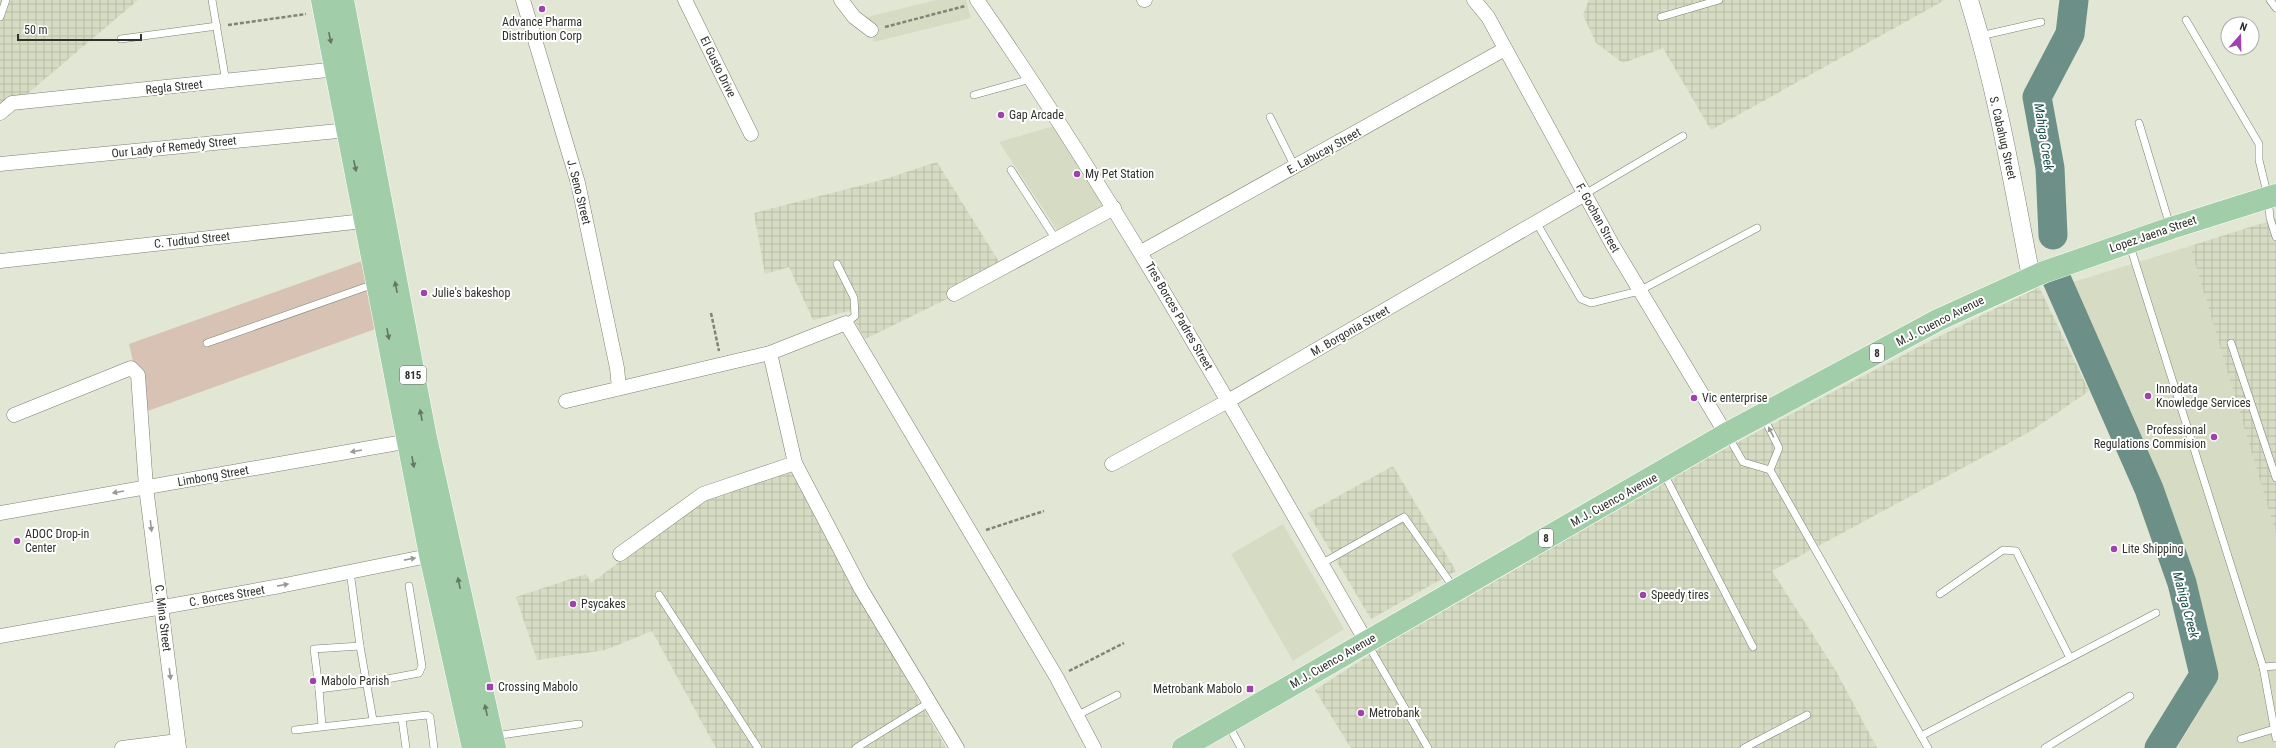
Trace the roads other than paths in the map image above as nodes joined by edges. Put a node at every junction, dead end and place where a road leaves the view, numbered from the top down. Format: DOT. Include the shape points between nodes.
graph roads {
  1 [pos="6,0"];
  2 [pos="212,0"];
  3 [pos="343,0"];
  4 [pos="523,0"];
  5 [pos="685,0"];
  6 [pos="841,0"];
  7 [pos="1474,0"];
  8 [pos="1719,0"];
  9 [pos="1969,0"];
  10 [pos="2270,0"];
  11 [pos="974,1"];
  12 [pos="323,6"];
  13 [pos="2276,8"];
  14 [pos="0,17"];
  15 [pos="1661,17"];
  16 [pos="2186,20"];
  17 [pos="2041,22"];
  18 [pos="217,26"];
  19 [pos="870,30"];
  20 [pos="1980,36"];
  21 [pos="121,39"];
  22 [pos="1505,49"];
  23 [pos="336,69"];
  24 [pos="1032,79"];
  25 [pos="226,82"];
  26 [pos="974,95"];
  27 [pos="0,114"];
  28 [pos="1270,117"];
  29 [pos="2138,123"];
  30 [pos="348,130"];
  31 [pos="751,134"];
  32 [pos="1683,136"];
  33 [pos="0,164"];
  34 [pos="1295,167"];
  35 [pos="1012,170"];
  36 [pos="1585,194"];
  37 [pos="2272,196"];
  38 [pos="1114,208"];
  39 [pos="375,220"];
  40 [pos="1536,222"];
  41 [pos="1757,228"];
  42 [pos="2171,228"];
  43 [pos="2276,237"];
  44 [pos="1055,238"];
  45 [pos="2129,243"];
  46 [pos="1141,252"];
  47 [pos="0,261"];
  48 [pos="837,264"];
  49 [pos="2037,274"];
  50 [pos="378,282"];
  51 [pos="1639,291"];
  52 [pos="954,294"];
  53 [pos="846,323"];
  54 [pos="207,343"];
  55 [pos="2231,343"];
  56 [pos="770,353"];
  57 [pos="619,388"];
  58 [pos="566,401"];
  59 [pos="1228,401"];
  60 [pos="14,415"];
  61 [pos="1762,415"];
  62 [pos="1726,434"];
  63 [pos="417,440"];
  64 [pos="795,463"];
  65 [pos="1112,464"];
  66 [pos="1770,470"];
  67 [pos="1663,472"];
  68 [pos="2276,478"];
  69 [pos="146,487"];
  70 [pos="0,513"];
  71 [pos="452,551"];
  72 [pos="620,554"];
  73 [pos="430,555"];
  74 [pos="1321,564"];
  75 [pos="350,572"];
  76 [pos="409,586"];
  77 [pos="1456,592"];
  78 [pos="1940,594"];
  79 [pos="659,595"];
  80 [pos="162,607"];
  81 [pos="2156,613"];
  82 [pos="0,636"];
  83 [pos="1366,642"];
  84 [pos="360,646"];
  85 [pos="1753,648"];
  86 [pos="2070,658"];
  87 [pos="2276,666"];
  88 [pos="2263,667"];
  89 [pos="366,683"];
  90 [pos="318,689"];
  91 [pos="1117,695"];
  92 [pos="2130,696"];
  93 [pos="930,702"];
  94 [pos="1807,715"];
  95 [pos="1076,716"];
  96 [pos="402,719"];
  97 [pos="373,720"];
  98 [pos="1228,723"];
  99 [pos="579,724"];
  100 [pos="322,726"];
  101 [pos="2274,729"];
  102 [pos="294,730"];
  103 [pos="1921,736"];
  104 [pos="2276,738"];
  105 [pos="2241,739"];
  106 [pos="493,742"];
  107 [pos="179,744"];
  108 [pos="122,748"];
  109 [pos="406,748"];
  110 [pos="434,748"];
  111 [pos="473,748"];
  112 [pos="758,748"];
  113 [pos="856,748"];
  114 [pos="957,748"];
  115 [pos="1094,748"];
  116 [pos="1183,748"];
  117 [pos="1241,748"];
  118 [pos="1428,748"];
  119 [pos="1744,748"];
  120 [pos="1928,748"];
  121 [pos="2045,748"];
  1 -- 14 [label="lane"];
  2 -- 18 [label="lane"];
  3 -- 39 [label="main road, 815"];
  4 -- 57 [label="street, J. Seno Street" via="578,183"];
  5 -- 31 [label="street, El Gusto Drive"];
  6 -- 19 [label="street" via="854,18"];
  7 -- 22 [label="street, F. Gochan Street" via="1488,17"];
  8 -- 15 [label="lane"];
  9 -- 20 [label="street, S. Cabahug Street"];
  10 -- 13 [label="lane"];
  11 -- 24 [label="street, Tres Borces Padres Street"];
  12 -- 23 [label="main road, 815, one-way"];
  16 -- 37 [label="lane" via="2259,144 2259,160"];
  17 -- 20 [label="lane"];
  18 -- 21 [label="lane"];
  18 -- 25 [label="lane"];
  20 -- 49 [label="street, S. Cabahug Street"];
  22 -- 34 [label="street, E. Labucay Street"];
  22 -- 36 [label="street, F. Gochan Street"];
  23 -- 25 [label="street, Regla Street"];
  23 -- 30 [label="main road, 815"];
  24 -- 26 [label="lane"];
  24 -- 38 [label="street, Tres Borces Padres Street"];
  25 -- 27 [label="street, Regla Street" via="12,103"];
  28 -- 34 [label="lane"];
  29 -- 42 [label="lane"];
  30 -- 33 [label="street, Our Lady of Remedy Street"];
  30 -- 39 [label="main road, 815, one-way"];
  32 -- 36 [label="lane"];
  34 -- 46 [label="street, E. Labucay Street"];
  35 -- 44 [label="lane"];
  36 -- 40 [label="street, M. Borgonia Street"];
  36 -- 51 [label="street, F. Gochan Street"];
  37 -- 42 [label="main road, Lopez Jaena Street / 8"];
  37 -- 43 [label="lane" via="2270,218"];
  38 -- 44 [label="street"];
  38 -- 46 [label="street, Tres Borces Padres Street"];
  39 -- 47 [label="street, C. Tudtud Street"];
  39 -- 50 [label="main road, 815"];
  63 -- 39 [label="main road, 815, one-way"];
  40 -- 51 [label="lane" via="1581,299 1591,303"];
  40 -- 59 [label="street, M. Borgonia Street"];
  41 -- 51 [label="lane"];
  42 -- 45 [label="main road, Lopez Jaena Street / 8"];
  44 -- 52 [label="street"];
  45 -- 49 [label="main road, Lopez Jaena Street / 8"];
  45 -- 88 [label="lane"];
  46 -- 59 [label="street, Tres Borces Padres Street"];
  48 -- 53 [label="lane" via="854,298 855,316"];
  49 -- 61 [label="main road, M.J. Cuenco Avenue / 8" via="1938,320"];
  50 -- 54 [label="lane"];
  50 -- 63 [label="main road, 815, one-way"];
  51 -- 62 [label="street, F. Gochan Street"];
  53 -- 56 [label="street"];
  53 -- 95 [label="street" via="1057,678"];
  55 -- 68 [label="lane"];
  56 -- 57 [label="street"];
  56 -- 64 [label="street"];
  57 -- 58 [label="street"];
  59 -- 65 [label="street, M. Borgonia Street"];
  59 -- 74 [label="street, Tres Borces Padres Street"];
  60 -- 69 [label="street, C. Mina Street" via="131,368 138,376"];
  61 -- 62 [label="main road, M.J. Cuenco Avenue / 8"];
  66 -- 61 [label="lane, one-way" via="1779,448"];
  62 -- 66 [label="lane" via="1743,462"];
  62 -- 67 [label="main road, M.J. Cuenco Avenue / 8"];
  63 -- 69 [label="street, Limbong Street, one-way"];
  63 -- 71 [label="main road, 815"];
  63 -- 73 [label="main road, 815, one-way"];
  64 -- 72 [label="street" via="703,494"];
  64 -- 93 [label="street" via="861,589"];
  66 -- 103 [label="lane"];
  67 -- 77 [label="main road, M.J. Cuenco Avenue / 8" via="1593,510"];
  67 -- 85 [label="lane"];
  69 -- 70 [label="street, Limbong Street, one-way"];
  69 -- 80 [label="street, C. Mina Street, one-way"];
  71 -- 73 [label="street, C. Borces Street"];
  106 -- 71 [label="main road, 815, one-way"];
  75 -- 73 [label="street, C. Borces Street, one-way"];
  73 -- 111 [label="main road, 815"];
  74 -- 77 [label="lane" via="1404,517"];
  74 -- 83 [label="street, Tres Borces Padres Street"];
  80 -- 75 [label="street, C. Borces Street, one-way"];
  75 -- 84 [label="lane"];
  76 -- 89 [label="lane" via="421,671"];
  77 -- 83 [label="main road, M.J. Cuenco Avenue / 8"];
  78 -- 86 [label="lane" via="2003,550 2016,551"];
  79 -- 112 [label="lane"];
  80 -- 82 [label="street, C. Borces Street"];
  80 -- 107 [label="street, C. Mina Street, one-way"];
  81 -- 86 [label="lane"];
  83 -- 98 [label="main road, M.J. Cuenco Avenue / 8"];
  83 -- 118 [label="lane"];
  84 -- 89 [label="lane"];
  84 -- 90 [label="lane" via="314,650"];
  86 -- 103 [label="lane"];
  87 -- 88 [label="lane"];
  88 -- 101 [label="lane"];
  89 -- 90 [label="lane"];
  89 -- 97 [label="lane"];
  90 -- 100 [label="lane"];
  91 -- 95 [label="lane"];
  92 -- 121 [label="lane"];
  93 -- 113 [label="lane"];
  93 -- 114 [label="street"];
  94 -- 119 [label="lane"];
  95 -- 115 [label="street"];
  96 -- 97 [label="lane"];
  96 -- 109 [label="lane"];
  96 -- 110 [label="lane" via="427,715 430,717"];
  97 -- 100 [label="lane"];
  98 -- 116 [label="main road, M.J. Cuenco Avenue / 8"];
  98 -- 117 [label="lane"];
  99 -- 106 [label="lane"];
  100 -- 102 [label="lane"];
  101 -- 104 [label="lane"];
  101 -- 105 [label="lane"];
  103 -- 120 [label="lane"];
  107 -- 108 [label="street"];
}
